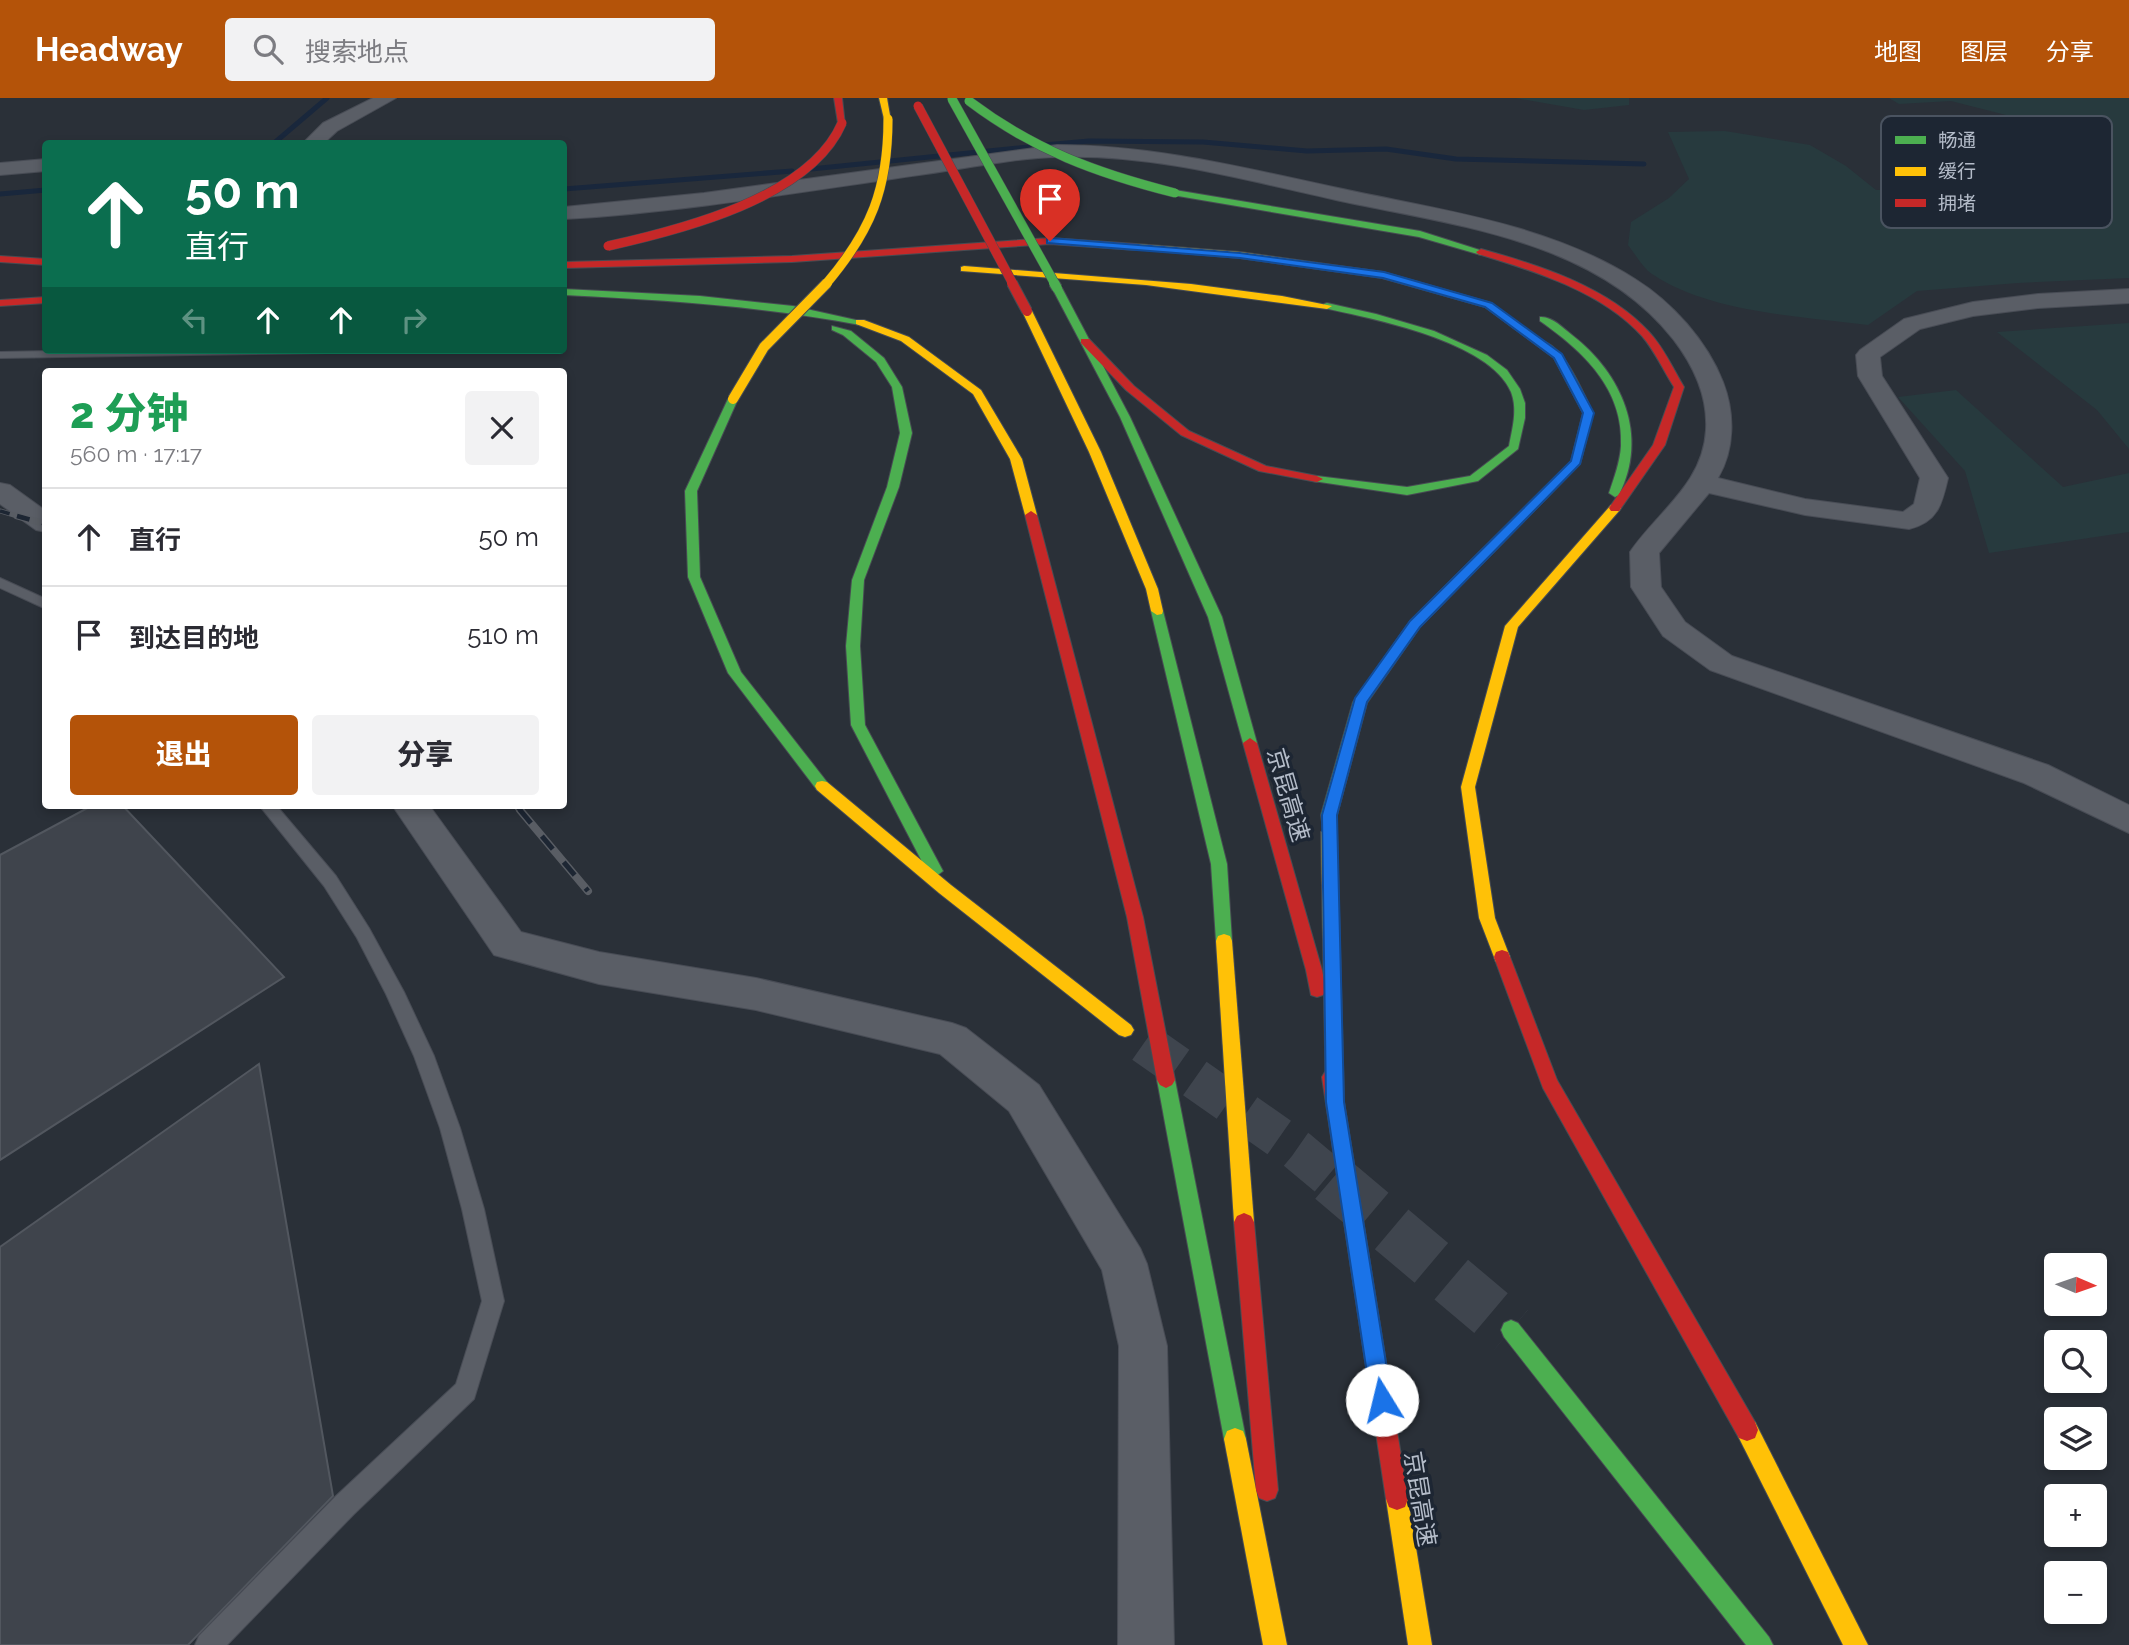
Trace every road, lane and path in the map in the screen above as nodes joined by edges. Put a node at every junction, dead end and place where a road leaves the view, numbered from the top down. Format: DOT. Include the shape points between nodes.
graph roads {
  1 [pos="387,98"];
  2 [pos="838,98"];
  3 [pos="883,98"];
  4 [pos="959,99"];
  5 [pos="916,102"];
  6 [pos="315,140"];
  7 [pos="42,166"];
  8 [pos="0,169"];
  9 [pos="567,213"];
  10 [pos="1050,241"];
  11 [pos="567,252"];
  12 [pos="0,259"];
  13 [pos="42,262"];
  14 [pos="567,264"];
  15 [pos="912,267"];
  16 [pos="952,268"];
  17 [pos="1420,268"];
  18 [pos="567,278"];
  19 [pos="1456,279"];
  20 [pos="567,292"];
  21 [pos="2129,296"];
  22 [pos="1506,297"];
  23 [pos="42,300"];
  24 [pos="0,303"];
  25 [pos="793,309"];
  26 [pos="1526,309"];
  27 [pos="1085,341"];
  28 [pos="65,354"];
  29 [pos="0,355"];
  30 [pos="1704,483"];
  31 [pos="0,491"];
  32 [pos="1609,516"];
  33 [pos="42,521"];
  34 [pos="0,582"];
  35 [pos="42,603"];
  36 [pos="270,809"];
  37 [pos="413,809"];
  38 [pos="2129,820"];
  39 [pos="945,889"];
  40 [pos="1125,1030"];
  41 [pos="1335,1102"];
  42 [pos="1511,1330"];
  43 [pos="1269,1507"];
  44 [pos="1272,1548"];
  45 [pos="208,1645"];
  46 [pos="1146,1645"];
  47 [pos="1275,1645"];
  48 [pos="1281,1645"];
  49 [pos="1420,1645"];
  50 [pos="1761,1645"];
  51 [pos="1856,1645"];
  1 -- 6 [label="street" via="330,127"];
  2 -- 11 [label="highway, bridge" via="842,122 836,141 785,184 721,218"];
  3 -- 39 [label="highway, bridge" via="890,136 878,210 840,269 761,352 733,399 691,491 694,577 735,673 824,789"];
  4 -- 27 [label="highway, 京昆高速, bridge"];
  4 -- 32 [label="highway, bridge" via="1041,152 1092,173 1175,193 1420,234 1515,262 1590,293 1642,330 1679,387 1659,446"];
  5 -- 43 [label="highway, bridge" via="1027,311 1095,452 1152,589 1219,864"];
  7 -- 8 [label="street"];
  9 -- 30 [label="street" via="1057,151 1161,157 1493,229 1564,252 1606,272 1656,306 1681,332 1704,366 1717,403 1718,443"];
  10 -- 14 [label="highway" via="792,258"];
  10 -- 17 [label="highway" via="1179,239 1279,244"];
  10 -- 41 [label="highway" via="1240,255 1384,275 1488,305 1558,356 1588,413 1576,462 1415,624 1360,702 1329,815"];
  12 -- 13 [label="highway"];
  15 -- 18 [label="highway"];
  16 -- 27 [label="highway" via="1096,275 1228,289 1367,313 1448,338 1492,363 1515,387 1521,412 1514,447 1474,479 1408,491 1263,469 1185,433 1130,388"];
  19 -- 22 [label="highway"];
  20 -- 25 [label="highway"];
  21 -- 30 [label="street" via="1973,309 1912,324 1868,355 1870,376 1934,478 1927,507 1909,521 1786,505"];
  23 -- 24 [label="highway"];
  25 -- 39 [label="highway" via="847,333 880,360 897,387 906,433 893,487 858,580 853,646 858,725"];
  25 -- 47 [label="highway" via="856,320 905,339 977,392 1016,459 1135,917"];
  26 -- 32 [label="highway" via="1599,361 1621,398 1627,445"];
  27 -- 41 [label="highway, 京昆高速" via="1125,417 1215,617 1314,970"];
  28 -- 29 [label="lane"];
  30 -- 38 [label="street" via="1644,552 1646,587 1674,629 1721,663 2036,774"];
  31 -- 33 [label="street"];
  32 -- 51 [label="highway" via="1512,626 1468,787 1487,918 1549,1083 1759,1451"];
  34 -- 35 [label="lane"];
  36 -- 45 [label="lane" via="330,881 363,933 424,1056 473,1209 493,1301 466,1391 345,1505"];
  37 -- 46 [label="street" via="508,944 599,968 756,994 952,1040 1024,1098 1124,1264 1143,1346"];
  39 -- 40 [label="highway"];
  41 -- 49 [label="highway, 京昆高速"];
  42 -- 50 [label="highway"];
  44 -- 48 [label="highway"];
}
